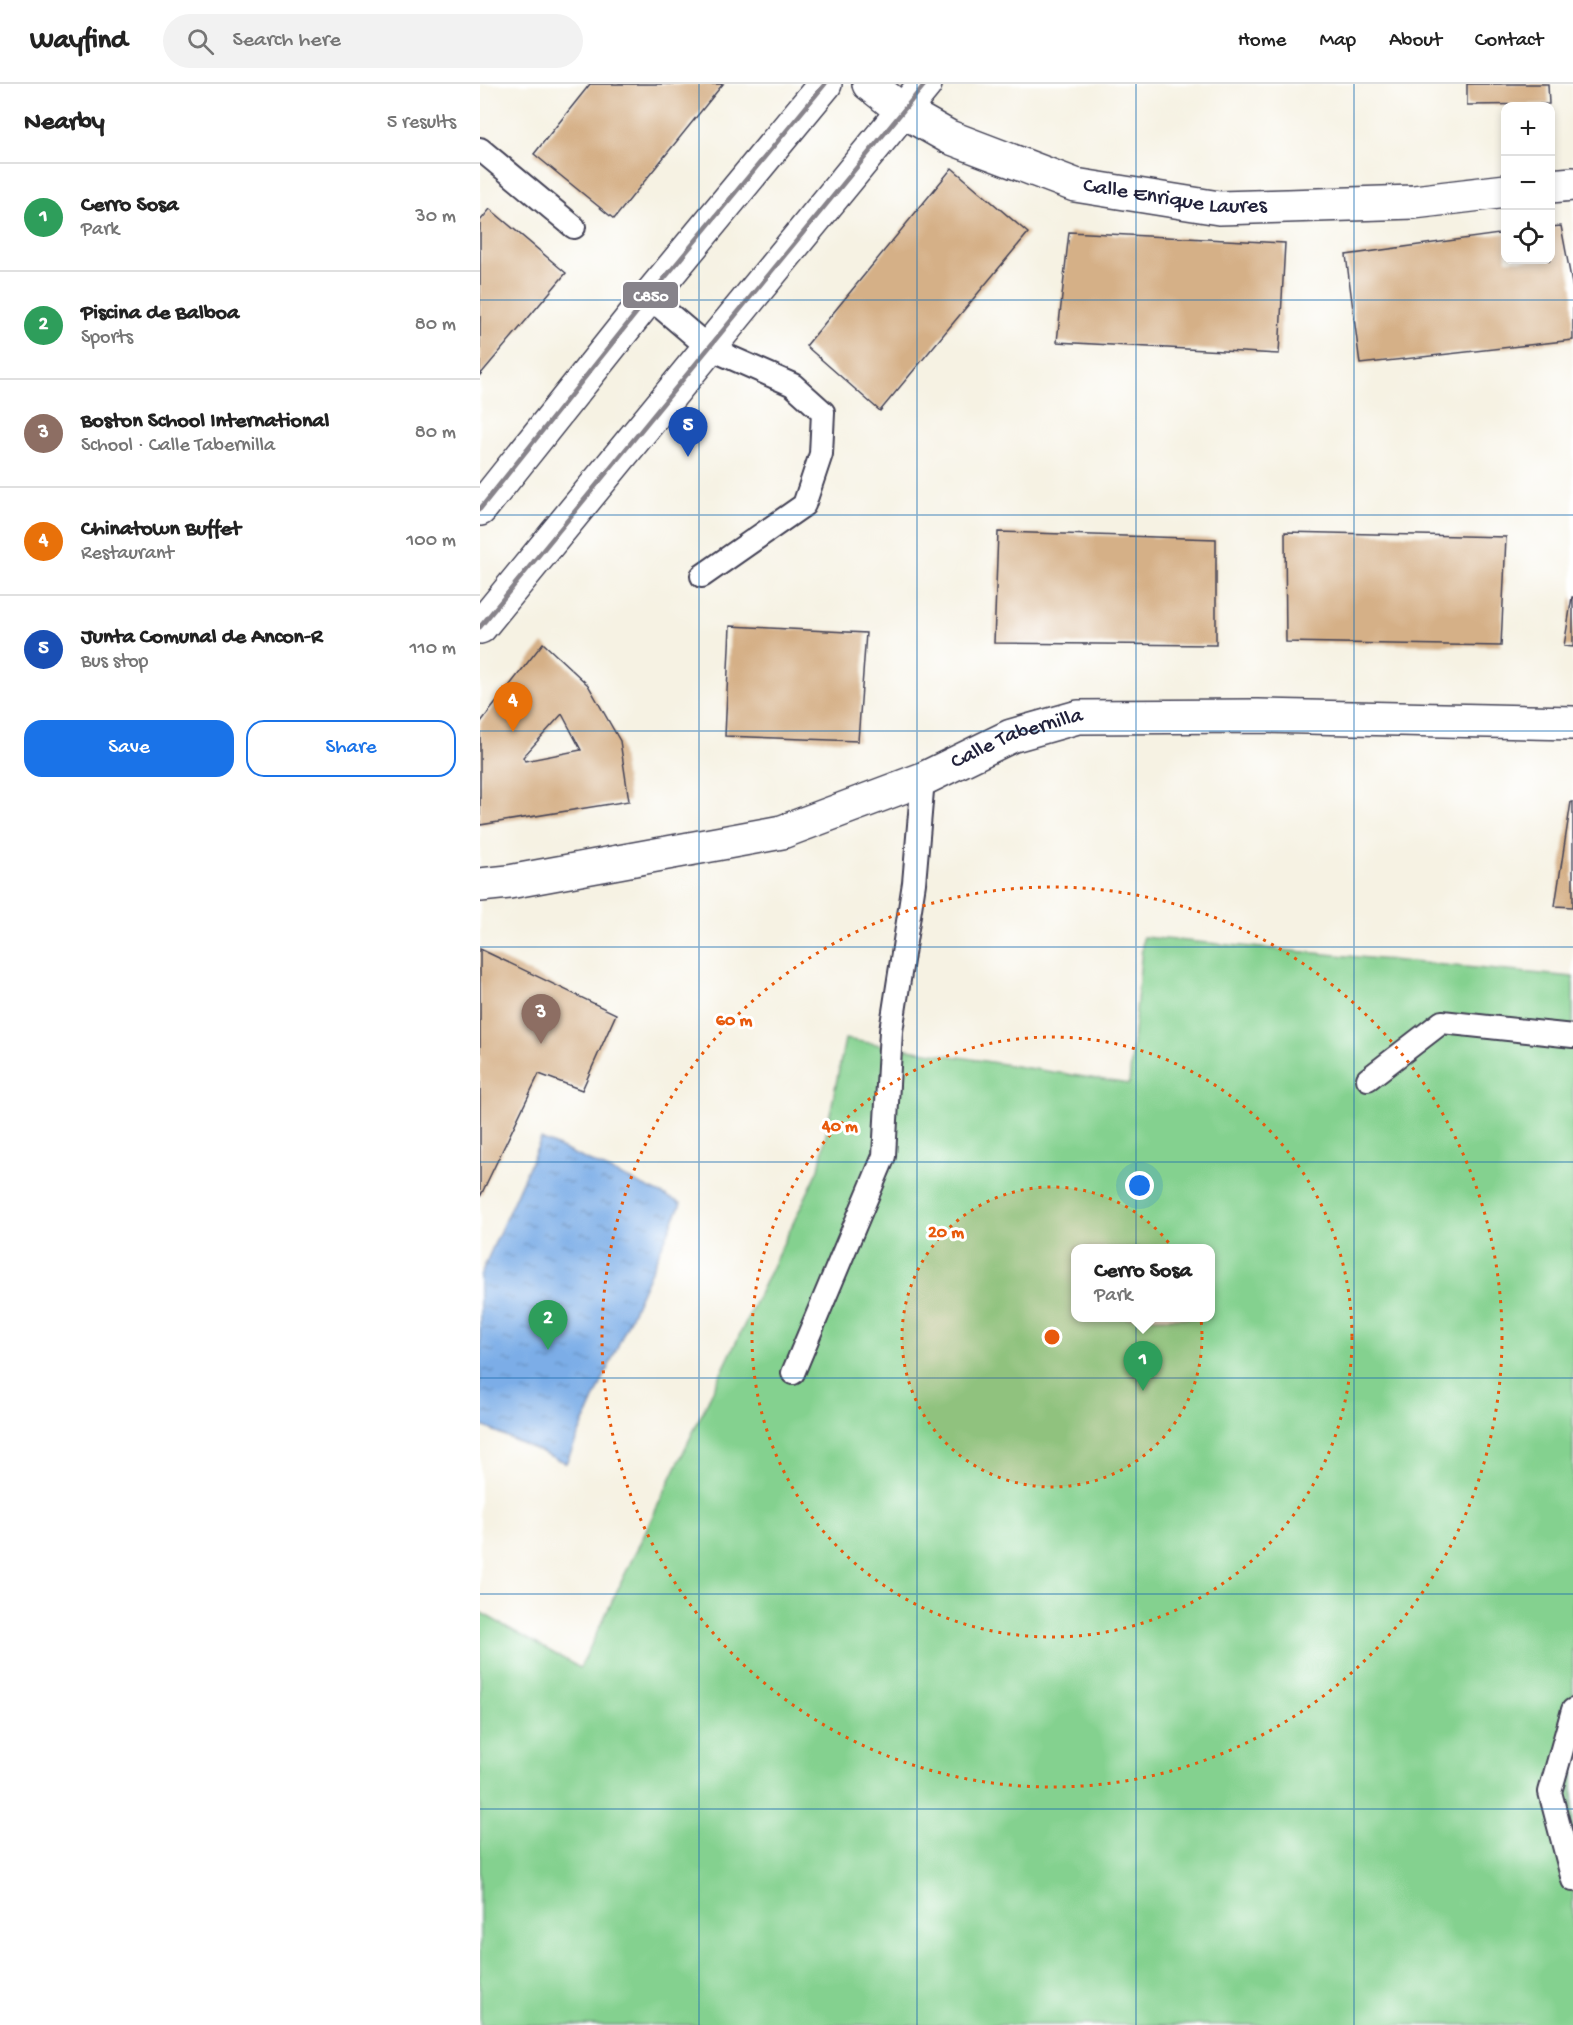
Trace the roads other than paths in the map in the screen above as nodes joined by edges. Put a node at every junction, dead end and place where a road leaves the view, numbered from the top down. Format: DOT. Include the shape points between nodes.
graph roads {
  1 [pos="825,84"];
  2 [pos="869,84"];
  3 [pos="925,84"];
  4 [pos="903,111"];
  5 [pos="480,149"];
  6 [pos="1573,184"];
  7 [pos="1555,186"];
  8 [pos="1501,193"];
  9 [pos="574,227"];
  10 [pos="649,297"];
  11 [pos="709,348"];
  12 [pos="480,509"];
  13 [pos="702,576"];
  14 [pos="480,627"];
  15 [pos="1573,723"];
  16 [pos="923,779"];
  17 [pos="480,885"];
  18 [pos="1573,1035"];
  19 [pos="1368,1080"];
  20 [pos="793,1373"];
  21 [pos="1573,1710"];
  22 [pos="1573,1880"];
  1 -- 10 [label="street"];
  2 -- 4 [label="street, Calle Enrique Laures"];
  3 -- 4 [label="street"];
  4 -- 8 [label="street, Calle Enrique Laures" via="949,137 1075,185 1219,208 1414,202"];
  4 -- 11 [label="street"];
  5 -- 9 [label="lane"];
  6 -- 7 [label="street"];
  10 -- 11 [label="lane"];
  10 -- 12 [label="street"];
  11 -- 13 [label="lane" via="793,386 823,412 821,454 804,505"];
  11 -- 14 [label="street"];
  15 -- 16 [label="street, Calle Tabernilla" via="1258,716 1078,717 1011,736"];
  16 -- 17 [label="street, Calle Tabernilla" via="782,832"];
  16 -- 20 [label="lane" via="914,883 891,1031 884,1156"];
  18 -- 19 [label="lane" via="1442,1022"];
  21 -- 22 [label="lane" via="1550,1792"];
}
